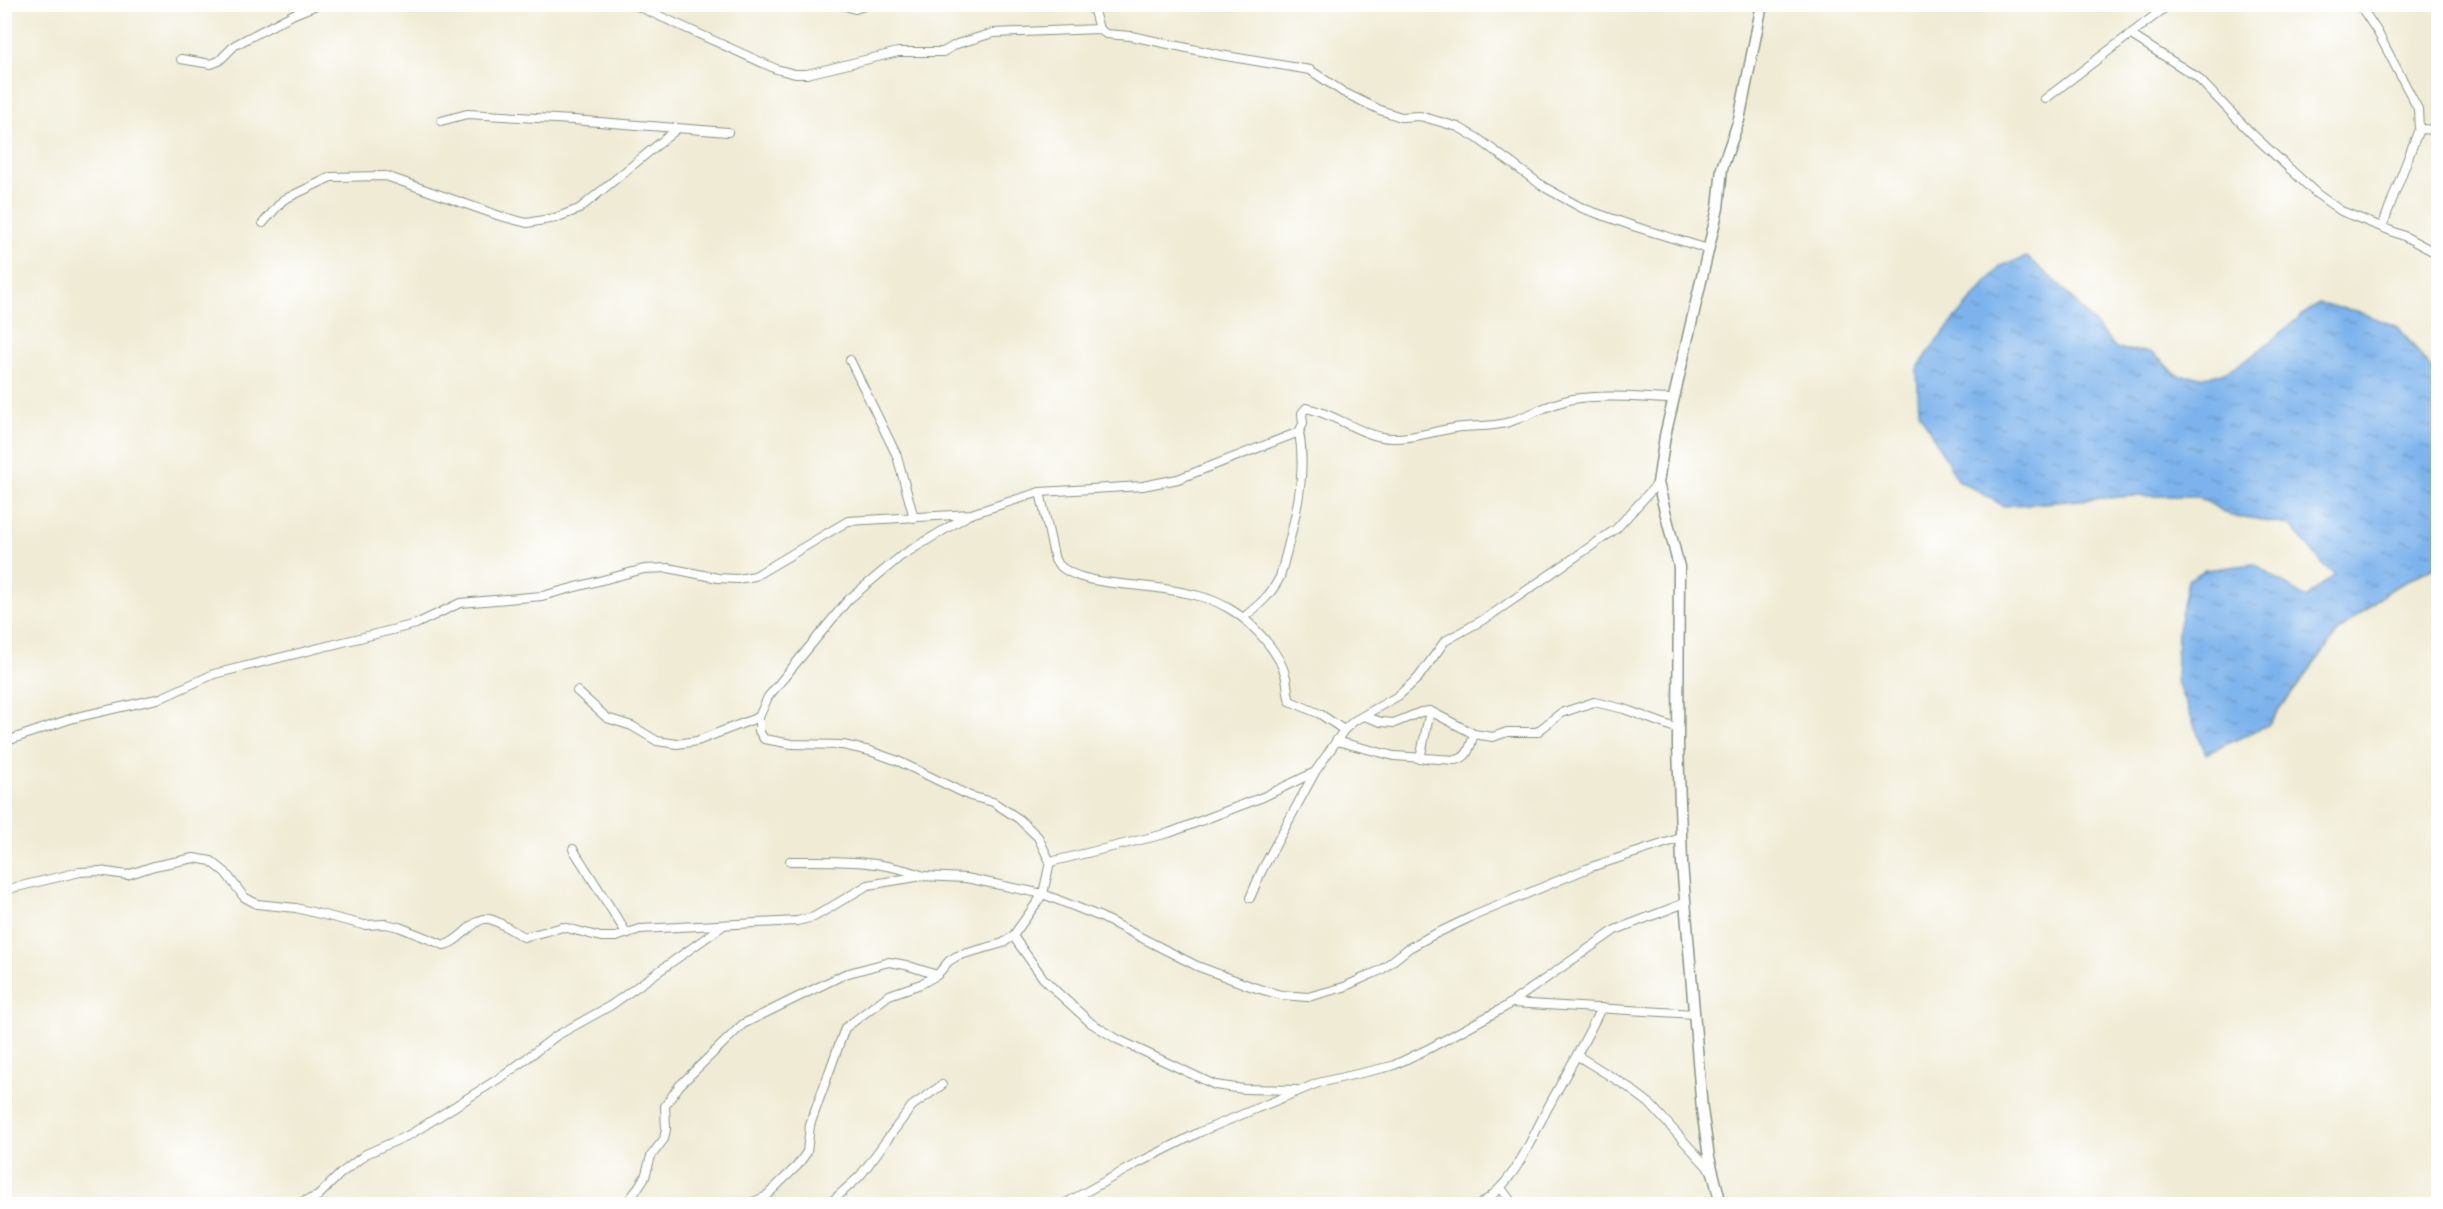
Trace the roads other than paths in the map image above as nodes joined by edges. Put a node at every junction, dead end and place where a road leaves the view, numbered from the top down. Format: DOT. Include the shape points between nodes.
graph roads {
  1 [pos="319,4"];
  2 [pos="633,4"];
  3 [pos="840,4"];
  4 [pos="870,4"];
  5 [pos="1092,4"];
  6 [pos="1762,4"];
  7 [pos="2170,4"];
  8 [pos="2359,4"];
  9 [pos="1099,29"];
  10 [pos="2132,35"];
  11 [pos="182,59"];
  12 [pos="2045,99"];
  13 [pos="441,121"];
  14 [pos="677,129"];
  15 [pos="2419,129"];
  16 [pos="2439,129"];
  17 [pos="728,132"];
  18 [pos="263,223"];
  19 [pos="2382,227"];
  20 [pos="1708,249"];
  21 [pos="2439,254"];
  22 [pos="850,360"];
  23 [pos="1674,399"];
  24 [pos="1299,432"];
  25 [pos="1658,483"];
  26 [pos="1040,492"];
  27 [pos="970,514"];
  28 [pos="914,518"];
  29 [pos="1243,618"];
  30 [pos="577,692"];
  31 [pos="1430,711"];
  32 [pos="1364,716"];
  33 [pos="759,717"];
  34 [pos="1678,729"];
  35 [pos="1344,730"];
  36 [pos="1474,734"];
  37 [pos="1336,741"];
  38 [pos="4,742"];
  39 [pos="1420,759"];
  40 [pos="1315,772"];
  41 [pos="1681,838"];
  42 [pos="573,849"];
  43 [pos="790,861"];
  44 [pos="1050,862"];
  45 [pos="922,876"];
  46 [pos="4,891"];
  47 [pos="1043,894"];
  48 [pos="1250,898"];
  49 [pos="1685,903"];
  50 [pos="724,924"];
  51 [pos="627,934"];
  52 [pos="1013,936"];
  53 [pos="937,975"];
  54 [pos="1511,1003"];
  55 [pos="1601,1008"];
  56 [pos="1695,1014"];
  57 [pos="1578,1056"];
  58 [pos="942,1084"];
  59 [pos="1301,1090"];
  60 [pos="1713,1173"];
  61 [pos="1502,1188"];
  62 [pos="297,1204"];
  63 [pos="627,1204"];
  64 [pos="748,1204"];
  65 [pos="830,1204"];
  66 [pos="1064,1204"];
  67 [pos="1480,1204"];
  68 [pos="1514,1204"];
  69 [pos="1721,1204"];
  1 -- 11 [label="street" via="235,45 219,61 211,64"];
  2 -- 9 [label="street" via="795,74 898,52 943,51 993,33"];
  3 -- 4 [label="street" via="855,9"];
  5 -- 9 [label="street"];
  6 -- 20 [label="street" via="1739,120 1722,168"];
  7 -- 10 [label="street"];
  8 -- 15 [label="street" via="2400,71 2418,109"];
  9 -- 20 [label="street" via="1106,34 1310,70 1380,110 1458,127 1544,187 1582,208"];
  10 -- 12 [label="street"];
  10 -- 19 [label="street" via="2197,77 2249,131 2327,201 2341,211"];
  13 -- 14 [label="street" via="467,114"];
  14 -- 17 [label="street"];
  14 -- 18 [label="street" via="579,209 555,218 527,223 386,176 331,177 283,200"];
  15 -- 16 [label="street"];
  15 -- 19 [label="street"];
  19 -- 21 [label="street"];
  20 -- 23 [label="street"];
  22 -- 28 [label="street" via="897,456"];
  23 -- 24 [label="street" via="1572,399 1540,407 1499,425 1401,438 1369,435 1306,408"];
  23 -- 25 [label="street"];
  24 -- 26 [label="street" via="1167,481"];
  24 -- 29 [label="street" via="1303,452 1301,477 1280,577 1273,591"];
  25 -- 32 [label="street" via="1616,528 1488,617 1445,641 1418,678 1398,696"];
  25 -- 34 [label="street" via="1679,567"];
  26 -- 27 [label="street"];
  26 -- 29 [label="street" via="1055,560 1069,573 1202,597"];
  27 -- 28 [label="street"];
  27 -- 33 [label="street" via="901,556 848,600 768,697"];
  28 -- 38 [label="street" via="848,521 754,576 727,579 668,568 644,569 542,596 460,603 416,624 214,674 160,698 74,718"];
  29 -- 35 [label="street" via="1256,629 1280,664 1290,700"];
  30 -- 33 [label="street" via="607,718 632,726 657,741 677,744 697,741"];
  31 -- 32 [label="street" via="1394,723"];
  31 -- 36 [label="street"];
  31 -- 39 [label="street"];
  32 -- 35 [label="street"];
  33 -- 44 [label="street" via="759,731 764,739 870,751 970,796 993,802 1038,837"];
  34 -- 36 [label="street" via="1594,702 1561,713 1537,732 1485,737"];
  34 -- 41 [label="street"];
  35 -- 37 [label="street"];
  36 -- 39 [label="street" via="1461,759"];
  37 -- 39 [label="street" via="1386,755"];
  37 -- 40 [label="street"];
  40 -- 44 [label="street" via="1179,830"];
  40 -- 48 [label="street"];
  41 -- 47 [label="street" via="1591,867 1471,917 1409,948 1381,970 1344,987 1308,997 1281,995 1197,966 1101,917"];
  41 -- 49 [label="street"];
  42 -- 51 [label="street"];
  43 -- 45 [label="street" via="864,861"];
  44 -- 47 [label="street"];
  45 -- 47 [label="street" via="966,878"];
  45 -- 50 [label="street" via="868,885 814,917"];
  46 -- 51 [label="street" via="80,872 127,875 194,858 212,861 244,897 257,904 296,908 364,925 386,924 444,945 451,944 480,919 489,919 524,937 563,927 602,937"];
  47 -- 52 [label="street"];
  49 -- 54 [label="street" via="1615,930"];
  49 -- 56 [label="street"];
  50 -- 51 [label="street" via="640,929"];
  50 -- 62 [label="street" via="610,1006 556,1035 506,1074 411,1134 366,1154 318,1196"];
  52 -- 53 [label="street" via="1003,943 957,956"];
  52 -- 59 [label="street" via="1058,993 1091,1023 1117,1039 1215,1085"];
  53 -- 63 [label="street" via="889,962 845,974 742,1024 679,1086 665,1106 663,1139"];
  53 -- 64 [label="street" via="889,995 845,1028 810,1125 807,1152 765,1197"];
  54 -- 55 [label="street"];
  54 -- 59 [label="street" via="1392,1066"];
  55 -- 56 [label="street"];
  55 -- 57 [label="street"];
  56 -- 60 [label="street" via="1702,1110"];
  57 -- 60 [label="street" via="1648,1103"];
  57 -- 61 [label="street"];
  58 -- 65 [label="street" via="912,1106 860,1176"];
  59 -- 66 [label="street" via="1200,1132"];
  60 -- 69 [label="street"];
  61 -- 67 [label="street"];
  61 -- 68 [label="street"];
}
